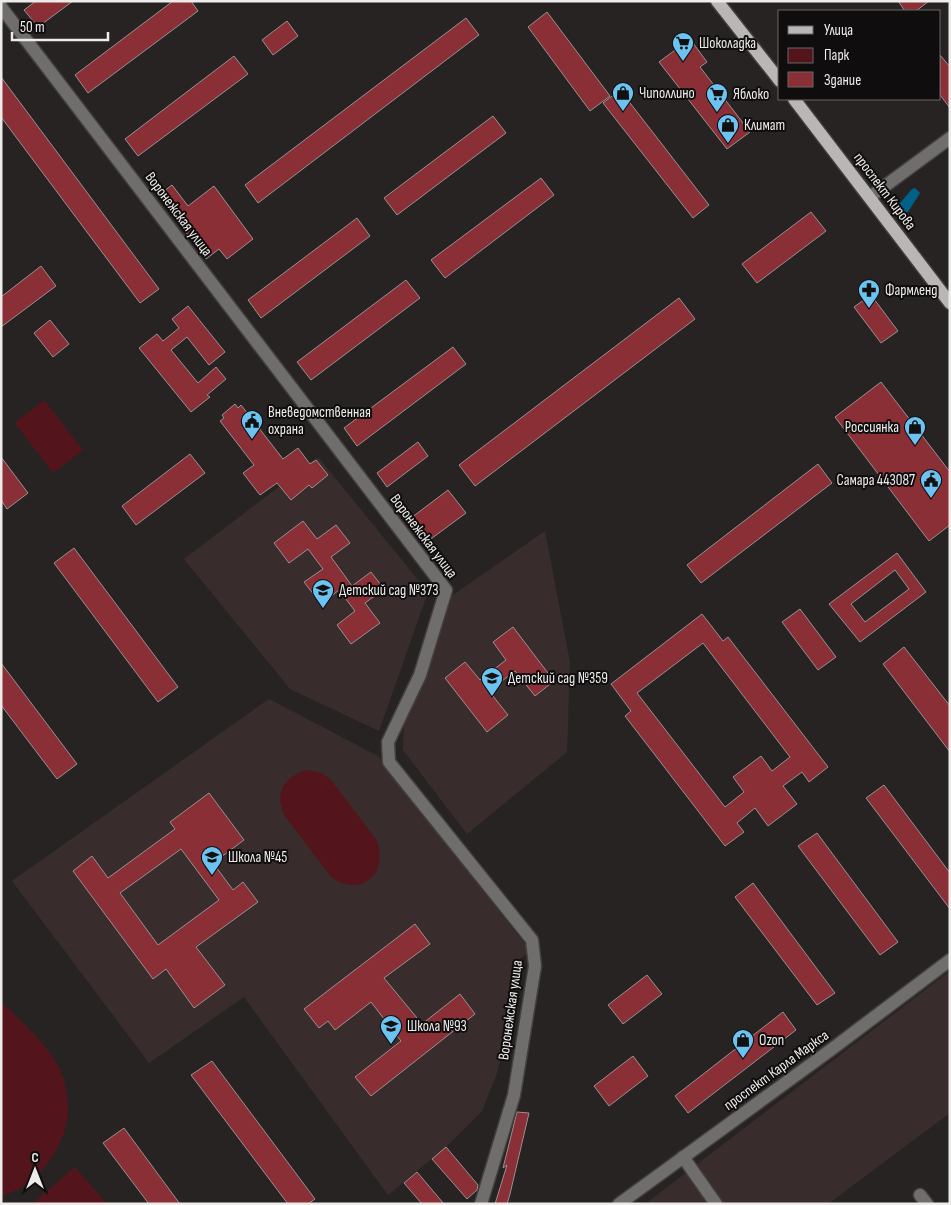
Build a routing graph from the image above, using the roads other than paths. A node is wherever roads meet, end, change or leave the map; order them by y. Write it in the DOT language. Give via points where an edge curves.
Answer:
graph roads {
  1 [pos="717,1"];
  2 [pos="1,7"];
  3 [pos="778,78"];
  4 [pos="795,100"];
  5 [pos="950,138"];
  6 [pos="870,197"];
  7 [pos="950,303"];
  8 [pos="950,960"];
  9 [pos="683,1157"];
  10 [pos="481,1204"];
  11 [pos="619,1204"];
  12 [pos="716,1204"];
  1 -- 3 [label="main road"];
  2 -- 10 [label="street, Воронежская улица" via="446,590 420,675 388,742 389,762 532,940 535,966 514,1095"];
  4 -- 6 [label="main road, проспект Кирова"];
  5 -- 6 [label="street"];
  6 -- 7 [label="main road, проспект Кирова"];
  8 -- 9 [label="street, проспект Карла Маркса"];
  9 -- 11 [label="street, проспект Карла Маркса"];
  9 -- 12 [label="street"];
}
